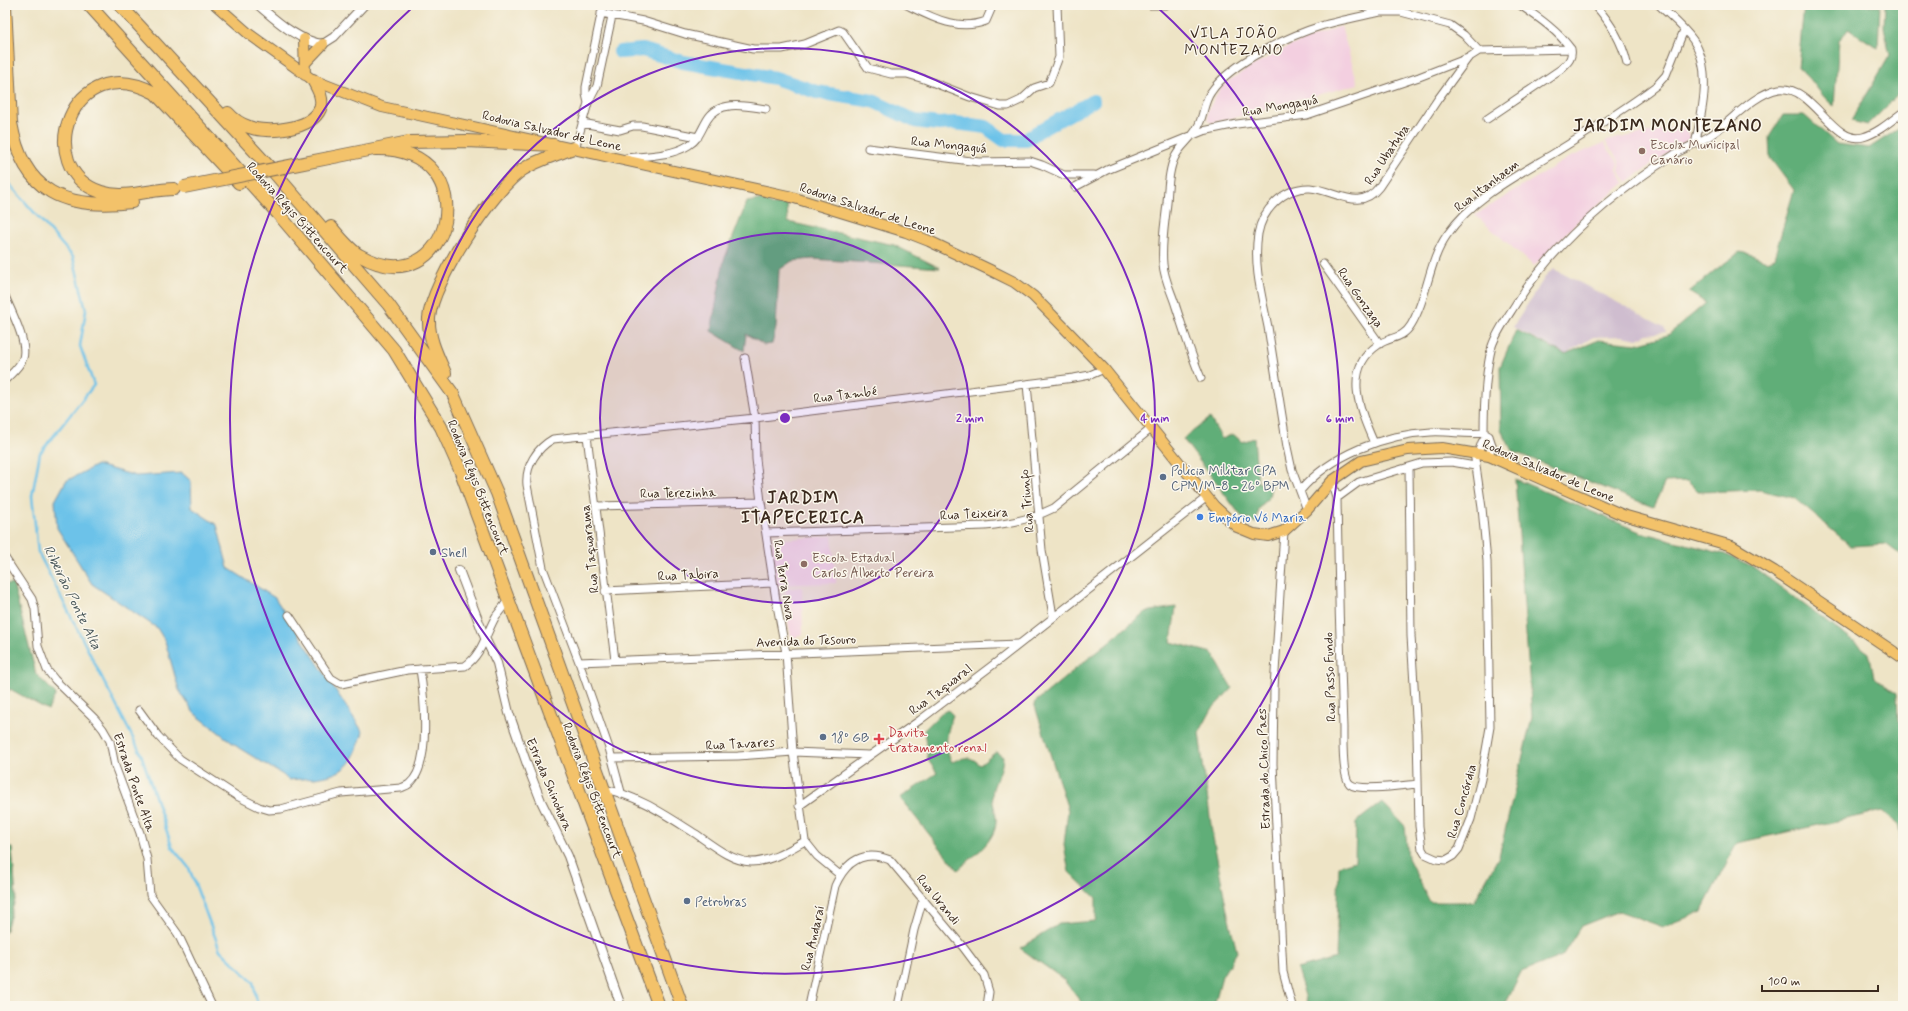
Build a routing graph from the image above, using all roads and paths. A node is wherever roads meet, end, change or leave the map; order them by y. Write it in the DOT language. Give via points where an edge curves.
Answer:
graph roads {
  1 [pos="5,5"];
  2 [pos="89,5"];
  3 [pos="216,5"];
  4 [pos="258,5"];
  5 [pos="364,5"];
  6 [pos="603,5"];
  7 [pos="906,5"];
  8 [pos="993,5"];
  9 [pos="1056,5"];
  10 [pos="1166,5"];
  11 [pos="1360,5"];
  12 [pos="1520,5"];
  13 [pos="1595,5"];
  14 [pos="1659,5"];
  15 [pos="1153,6"];
  16 [pos="124,9"];
  17 [pos="1380,12"];
  18 [pos="602,13"];
  19 [pos="612,16"];
  20 [pos="1684,30"];
  21 [pos="304,39"];
  22 [pos="323,44"];
  23 [pos="1571,49"];
  24 [pos="1479,51"];
  25 [pos="1468,58"];
  26 [pos="305,63"];
  27 [pos="1627,63"];
  28 [pos="309,77"];
  29 [pos="588,103"];
  30 [pos="766,109"];
  31 [pos="1903,112"];
  32 [pos="1487,119"];
  33 [pos="582,123"];
  34 [pos="1192,136"];
  35 [pos="698,137"];
  36 [pos="1695,144"];
  37 [pos="554,145"];
  38 [pos="574,148"];
  39 [pos="868,148"];
  40 [pos="376,149"];
  41 [pos="620,159"];
  42 [pos="272,170"];
  43 [pos="1096,175"];
  44 [pos="1075,187"];
  45 [pos="179,188"];
  46 [pos="264,199"];
  47 [pos="1323,264"];
  48 [pos="5,296"];
  49 [pos="1380,344"];
  50 [pos="744,358"];
  51 [pos="1104,369"];
  52 [pos="1201,378"];
  53 [pos="5,380"];
  54 [pos="1027,384"];
  55 [pos="454,394"];
  56 [pos="755,418"];
  57 [pos="1152,428"];
  58 [pos="1486,435"];
  59 [pos="587,436"];
  60 [pos="1374,443"];
  61 [pos="1476,453"];
  62 [pos="1489,456"];
  63 [pos="1475,466"];
  64 [pos="1409,467"];
  65 [pos="1332,481"];
  66 [pos="1300,492"];
  67 [pos="1207,496"];
  68 [pos="1337,498"];
  69 [pos="761,502"];
  70 [pos="597,506"];
  71 [pos="1307,510"];
  72 [pos="1039,515"];
  73 [pos="1284,531"];
  74 [pos="766,533"];
  75 [pos="5,558"];
  76 [pos="459,570"];
  77 [pos="773,583"];
  78 [pos="605,591"];
  79 [pos="508,600"];
  80 [pos="290,615"];
  81 [pos="1053,616"];
  82 [pos="485,638"];
  83 [pos="1018,644"];
  84 [pos="786,653"];
  85 [pos="1903,658"];
  86 [pos="615,660"];
  87 [pos="579,662"];
  88 [pos="420,669"];
  89 [pos="139,710"];
  90 [pos="793,752"];
  91 [pos="868,755"];
  92 [pos="612,758"];
  93 [pos="1418,784"];
  94 [pos="603,789"];
  95 [pos="621,792"];
  96 [pos="799,806"];
  97 [pos="805,841"];
  98 [pos="840,875"];
  99 [pos="923,899"];
  100 [pos="212,1006"];
  101 [pos="621,1006"];
  102 [pos="659,1006"];
  103 [pos="682,1006"];
  104 [pos="809,1006"];
  105 [pos="898,1006"];
  106 [pos="987,1006"];
  107 [pos="1292,1006"];
  1 -- 45 [label="highway" via="11,123 18,154 35,180 59,196 92,204 148,200"];
  2 -- 46 [label="highway, Rodovia Régis Bittencourt"];
  3 -- 28 [label="main road, Rodovia Salvador de Leone" via="249,34"];
  4 -- 21 [label="street"];
  5 -- 22 [label="street" via="334,37"];
  6 -- 18 [label="street"];
  7 -- 8 [label="street" via="942,22 970,25 986,21"];
  9 -- 19 [label="street" via="1059,56 1049,83 1034,88 1021,100 1008,106 970,97 907,74 891,74 868,68 839,30 788,48 753,49 685,34 643,21"];
  10 -- 15 [label="street"];
  11 -- 17 [label="street"];
  12 -- 23 [label="street" via="1552,28"];
  13 -- 27 [label="street" via="1608,21"];
  14 -- 20 [label="street"];
  16 -- 28 [label="highway" via="152,33 233,118 250,128 278,130 301,125 312,119 320,108 321,101 320,94"];
  16 -- 42 [label="highway, Rodovia Régis Bittencourt"];
  17 -- 24 [label="street" via="1400,12 1450,25"];
  17 -- 34 [label="street" via="1305,32 1239,66 1211,92"];
  18 -- 19 [label="street"];
  18 -- 29 [label="street" via="586,87"];
  19 -- 29 [label="street" via="597,86"];
  20 -- 36 [label="street" via="1697,47 1705,83"];
  20 -- 49 [label="street, Rua Itanhaem" via="1666,75 1657,85 1518,175 1460,218 1432,261 1419,308 1410,326 1400,336"];
  21 -- 22 [label="street"];
  21 -- 26 [label="main road"];
  22 -- 26 [label="main road"];
  23 -- 24 [label="street"];
  23 -- 32 [label="street" via="1571,58 1561,69"];
  24 -- 25 [label="street, Rua Ubatuba"];
  25 -- 34 [label="street, Rua Mongaguá" via="1307,115 1229,126"];
  25 -- 66 [label="street, Rua Ubatuba" via="1374,194 1357,200 1320,189 1299,189 1290,192 1271,206 1262,222 1258,233 1258,273 1287,447"];
  26 -- 28 [label="main road"];
  28 -- 37 [label="main road, Rodovia Salvador de Leone" via="382,107"];
  29 -- 33 [label="street"];
  30 -- 35 [label="street" via="734,105 724,107 708,118"];
  31 -- 36 [label="street" via="1862,138 1852,137 1836,128 1800,95 1781,89 1769,91"];
  33 -- 35 [label="street" via="620,130 642,126"];
  33 -- 38 [label="street"];
  34 -- 43 [label="street, Rua Mongaguá"];
  34 -- 52 [label="street" via="1180,146 1173,161 1167,198 1163,264 1189,349"];
  35 -- 41 [label="street" via="690,145 678,150"];
  36 -- 58 [label="street" via="1618,194 1568,238 1537,274 1492,345 1484,394"];
  37 -- 38 [label="main road, Rodovia Salvador de Leone"];
  37 -- 40 [label="highway" via="467,140 409,142"];
  38 -- 41 [label="main road, Rodovia Salvador de Leone"];
  38 -- 55 [label="highway" via="529,166 504,186 479,219 441,279 432,305 430,331"];
  39 -- 43 [label="street, Rua Mongaguá" via="979,162 1030,161 1064,175"];
  40 -- 42 [label="highway" via="388,148 418,157 434,173 444,189 447,216 441,235 428,253 412,264 382,266 358,254"];
  40 -- 45 [label="highway, bridge"];
  41 -- 51 [label="main road, Rodovia Salvador de Leone" via="788,196 929,240 1014,282 1033,296"];
  42 -- 55 [label="highway, Rodovia Régis Bittencourt" via="388,304"];
  43 -- 44 [label="street, Rua Mongaguá"];
  45 -- 46 [label="highway" via="116,195 94,189 80,178 64,146 70,117 79,101 96,88 116,83 147,89 160,99 240,184"];
  46 -- 79 [label="highway, Rodovia Régis Bittencourt" via="371,322 413,379 441,427 461,472"];
  47 -- 49 [label="street, Rua Gonzaga"];
  48 -- 53 [label="street" via="23,342 24,352 22,359"];
  49 -- 60 [label="street, Rua Itanhaem" via="1370,352 1362,364 1356,384 1359,403"];
  50 -- 56 [label="street, Rua Terra Nova"];
  51 -- 54 [label="street, Rua També" via="1090,375"];
  51 -- 57 [label="main road, Rodovia Salvador de Leone"];
  54 -- 56 [label="street, Rua També"];
  54 -- 72 [label="street, Rua Triunfo"];
  55 -- 94 [label="highway, Rodovia Régis Bittencourt" via="496,493"];
  56 -- 59 [label="street, Rua També"];
  56 -- 69 [label="street, Rua Terra Nova"];
  57 -- 67 [label="main road, Rodovia Salvador de Leone"];
  57 -- 72 [label="street, Rua Teixeira" via="1067,499"];
  58 -- 60 [label="street" via="1438,431 1416,433"];
  58 -- 61 [label="street"];
  58 -- 62 [label="street" via="1492,445"];
  59 -- 70 [label="street, Rua Taquarama"];
  59 -- 87 [label="street, Rua També" via="553,439 537,452 526,479 543,568"];
  60 -- 66 [label="street" via="1327,468 1309,480"];
  61 -- 62 [label="main road, Rodovia Salvador de Leone"];
  61 -- 63 [label="street, Rua Concórdia"];
  61 -- 65 [label="main road, Rodovia Salvador de Leone" via="1442,448 1408,450 1361,461"];
  62 -- 85 [label="main road, Rodovia Salvador de Leone" via="1623,515 1732,546 1774,571"];
  63 -- 64 [label="street" via="1436,462"];
  63 -- 93 [label="street, Rua Concórdia" via="1487,561 1490,727 1471,819 1459,848 1446,860 1430,857 1422,849"];
  64 -- 68 [label="street" via="1359,482"];
  64 -- 93 [label="street, Rua Concórdia" via="1411,636"];
  65 -- 68 [label="street, Rua Passo Fundo"];
  65 -- 71 [label="main road, Rodovia Salvador de Leone"];
  66 -- 71 [label="street, Rua Ubatuba"];
  67 -- 73 [label="main road, Rodovia Salvador de Leone" via="1237,527 1268,536"];
  67 -- 81 [label="street, Rua Taquaral"];
  68 -- 93 [label="street, Rua Passo Fundo" via="1342,704 1347,782 1351,786 1364,788"];
  69 -- 70 [label="street, Rua Terezinha"];
  69 -- 74 [label="street, Rua Terra Nova"];
  70 -- 78 [label="street, Rua Taquarama"];
  71 -- 73 [label="main road, Rodovia Salvador de Leone"];
  72 -- 74 [label="street, Rua Teixeira" via="1011,523 985,526"];
  72 -- 81 [label="street, Rua Triunfo"];
  73 -- 107 [label="street, Estrada do Chico Paes" via="1273,764 1283,972"];
  74 -- 77 [label="street, Rua Terra Nova"];
  75 -- 100 [label="street, Estrada Ponte Alta" via="32,599 38,646 47,670 95,719 110,741 114,766 147,859 150,895 181,941"];
  76 -- 82 [label="street, Estrada Shinohara"];
  77 -- 78 [label="street, Rua Tabira"];
  77 -- 84 [label="street, Rua Terra Nova"];
  78 -- 86 [label="street, Rua Taquarama"];
  79 -- 82 [label="street"];
  79 -- 102 [label="highway, Rodovia Régis Bittencourt"];
  80 -- 88 [label="street" via="336,682 347,683"];
  81 -- 83 [label="street, Rua Taquaral"];
  82 -- 88 [label="street" via="473,661 465,666"];
  82 -- 101 [label="street, Estrada Shinohara" via="497,663 509,713 529,770 568,856"];
  83 -- 84 [label="street, Avenida do Tesouro"];
  83 -- 91 [label="street, Rua Taquaral" via="920,720"];
  84 -- 86 [label="street, Avenida do Tesouro"];
  84 -- 90 [label="street, Rua Terra Nova"];
  86 -- 87 [label="street, Avenida do Tesouro"];
  87 -- 92 [label="street, Rua També"];
  88 -- 89 [label="street" via="423,692 423,752 418,771 409,784 401,788 341,793 281,809 269,810 250,804 196,770 170,749"];
  90 -- 91 [label="street, Rua Tavares"];
  90 -- 92 [label="street, Rua Tavares" via="738,756"];
  90 -- 96 [label="street, Rua Terra Nova"];
  91 -- 96 [label="street, Rua Taquaral"];
  92 -- 95 [label="street, Rua També"];
  94 -- 95 [label="street"];
  94 -- 103 [label="highway, Rodovia Régis Bittencourt"];
  95 -- 97 [label="street" via="667,816 737,859 751,862 763,860 779,855"];
  96 -- 97 [label="street"];
  97 -- 98 [label="street" via="817,856"];
  98 -- 99 [label="street, Rua Urandi" via="849,863 869,856 880,856 890,860"];
  98 -- 104 [label="street, Rua Andaraí" via="835,886"];
  99 -- 105 [label="street"];
  99 -- 106 [label="street, Rua Urandi" via="984,975 989,992"];
}
